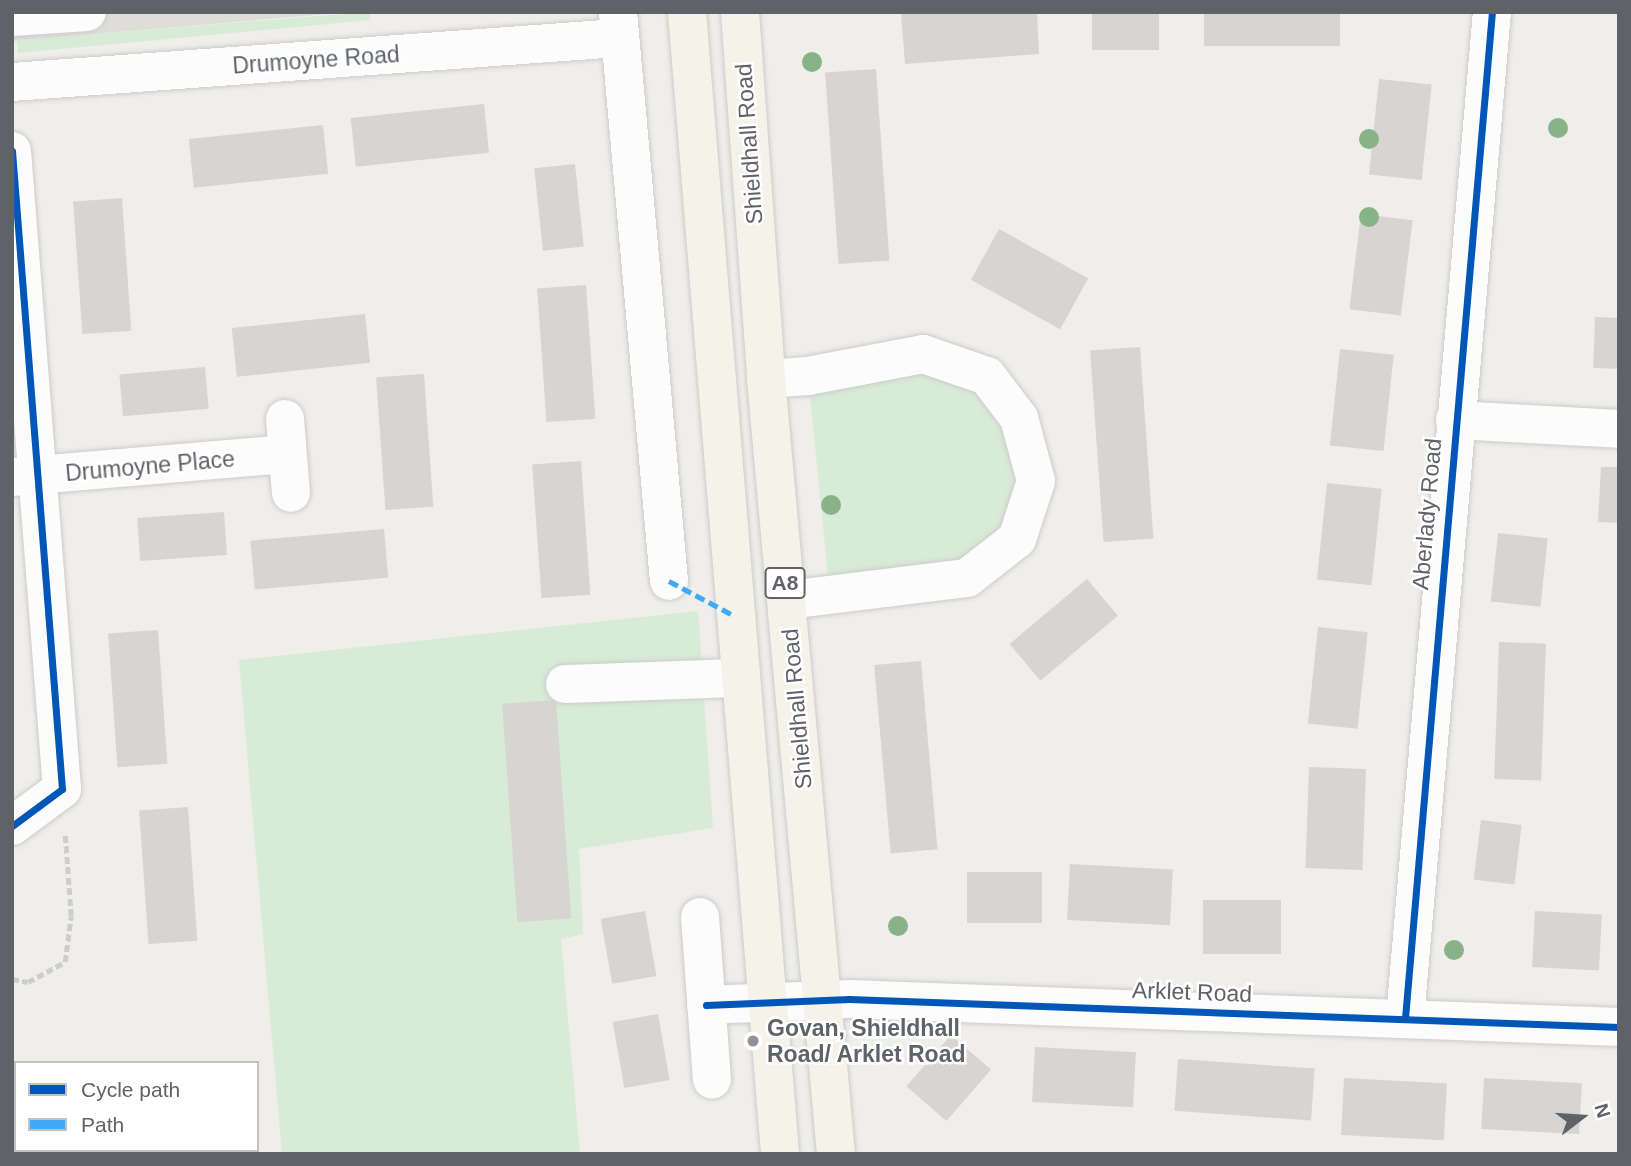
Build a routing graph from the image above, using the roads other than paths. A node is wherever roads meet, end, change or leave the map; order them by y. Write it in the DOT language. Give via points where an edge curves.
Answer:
graph roads {
  1 [pos="87,12"];
  2 [pos="687,12"];
  3 [pos="740,12"];
  4 [pos="1492,12"];
  5 [pos="12,17"];
  6 [pos="618,25"];
  7 [pos="12,82"];
  8 [pos="12,151"];
  9 [pos="766,379"];
  10 [pos="1455,420"];
  11 [pos="1619,429"];
  12 [pos="26,476"];
  13 [pos="291,493"];
  14 [pos="669,581"];
  15 [pos="787,600"];
  16 [pos="738,678"];
  17 [pos="565,684"];
  18 [pos="12,826"];
  19 [pos="700,917"];
  20 [pos="824,999"];
  21 [pos="765,1000"];
  22 [pos="706,1005"];
  23 [pos="1405,1018"];
  24 [pos="1619,1027"];
  25 [pos="712,1080"];
  26 [pos="780,1154"];
  27 [pos="836,1154"];
  1 -- 5 [label="street"];
  2 -- 16 [label="main road, A8"];
  3 -- 9 [label="main road, Shieldhall Road / A8"];
  4 -- 10 [label="street, Aberlady Road"];
  6 -- 7 [label="street, Drumoyne Road"];
  6 -- 14 [label="street"];
  8 -- 12 [label="street"];
  9 -- 15 [label="main road, Shieldhall Road / A8"];
  9 -- 15 [label="street" via="923,354 987,376 1019,418 1036,481 1017,539 967,578"];
  10 -- 11 [label="street"];
  10 -- 23 [label="street, Aberlady Road"];
  12 -- 13 [label="street, Drumoyne Place" via="286,436"];
  12 -- 18 [label="street" via="62,789"];
  15 -- 20 [label="main road, Shieldhall Road / A8"];
  16 -- 17 [label="street"];
  16 -- 21 [label="main road, A8"];
  19 -- 22 [label="street"];
  20 -- 21 [label="street, Arklet Road"];
  20 -- 23 [label="street, Arklet Road"];
  20 -- 27 [label="main road, Shieldhall Road / A8"];
  21 -- 22 [label="street, Arklet Road"];
  21 -- 26 [label="main road, A8"];
  22 -- 25 [label="street"];
  23 -- 24 [label="street, Arklet Road"];
}
